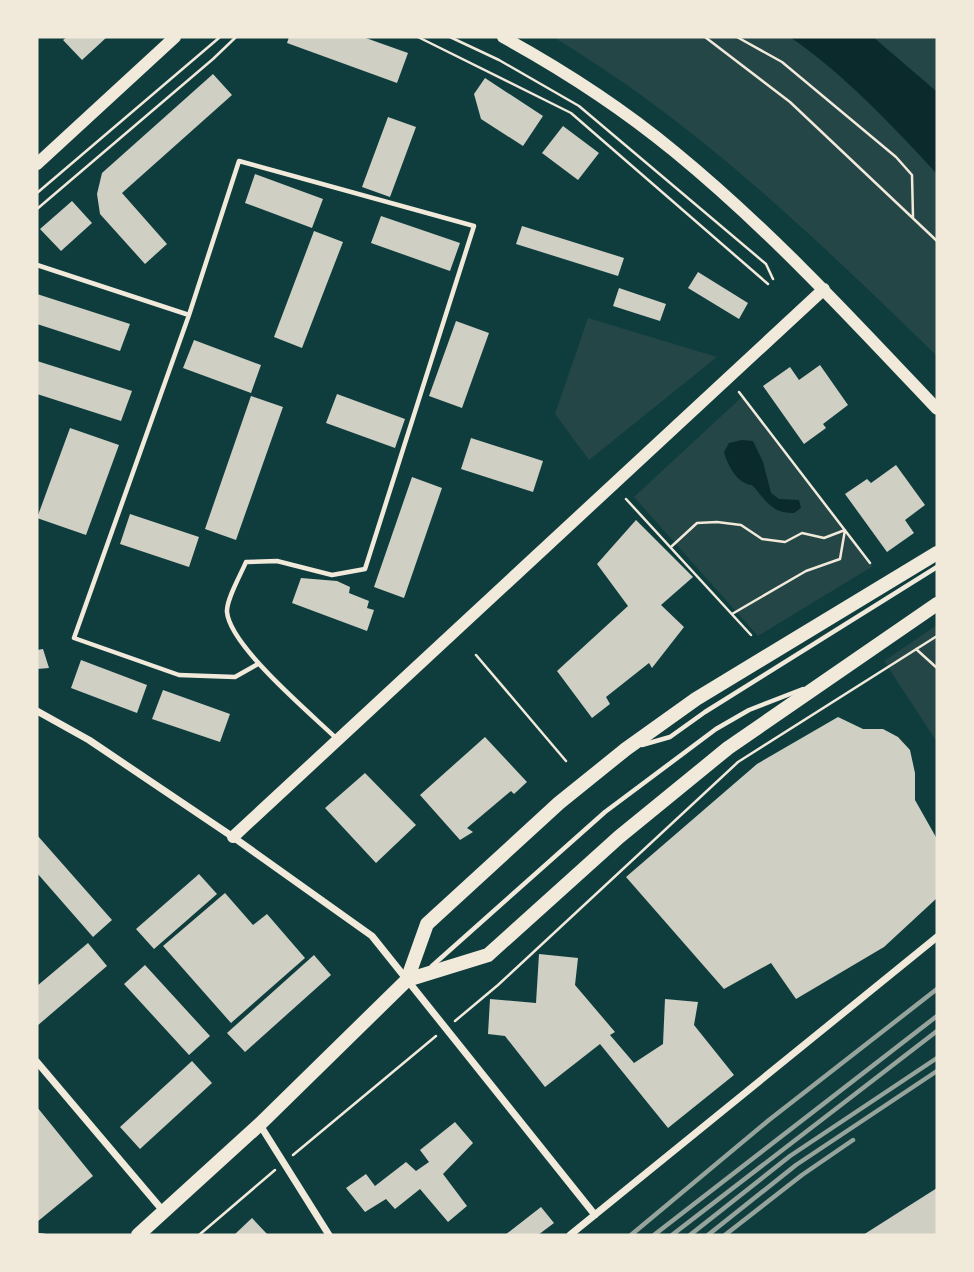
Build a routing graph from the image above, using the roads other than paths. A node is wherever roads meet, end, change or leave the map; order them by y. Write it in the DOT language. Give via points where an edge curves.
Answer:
graph roads {
  1 [pos="175,37"];
  2 [pos="503,37"];
  3 [pos="37,164"];
  4 [pos="37,265"];
  5 [pos="824,289"];
  6 [pos="189,315"];
  7 [pos="937,409"];
  8 [pos="937,553"];
  9 [pos="937,568"];
  10 [pos="937,604"];
  11 [pos="258,664"];
  12 [pos="825,680"];
  13 [pos="37,711"];
  14 [pos="337,740"];
  15 [pos="626,749"];
  16 [pos="233,837"];
  17 [pos="937,937"];
  18 [pos="414,978"];
  19 [pos="37,1062"];
  20 [pos="260,1124"];
  21 [pos="164,1212"];
  22 [pos="595,1215"];
  23 [pos="138,1235"];
  24 [pos="329,1235"];
  25 [pos="570,1235"];
  1 -- 3 [label="street"];
  2 -- 5 [label="street" via="554,65 673,150"];
  4 -- 6 [label="lane"];
  5 -- 7 [label="street"];
  5 -- 14 [label="street"];
  6 -- 11 [label="lane" via="74,638 180,675 235,677"];
  6 -- 11 [label="lane" via="239,161 474,226 365,569 332,575 277,561 246,562 226,608 229,623"];
  8 -- 15 [label="main road" via="696,699"];
  9 -- 15 [label="lane" via="670,737"];
  10 -- 12 [label="main road"];
  11 -- 14 [label="lane"];
  12 -- 18 [label="lane" via="716,729 605,812"];
  12 -- 18 [label="main road" via="718,756 619,837 488,955"];
  13 -- 16 [label="street" via="89,740"];
  14 -- 16 [label="street"];
  15 -- 18 [label="main road" via="559,803 427,924"];
  16 -- 18 [label="street" via="372,936"];
  17 -- 22 [label="street"];
  18 -- 20 [label="main road"];
  18 -- 22 [label="street" via="446,1027"];
  19 -- 21 [label="street"];
  20 -- 21 [label="main road"];
  20 -- 24 [label="street"];
  21 -- 23 [label="main road"];
  22 -- 25 [label="street"];
}
